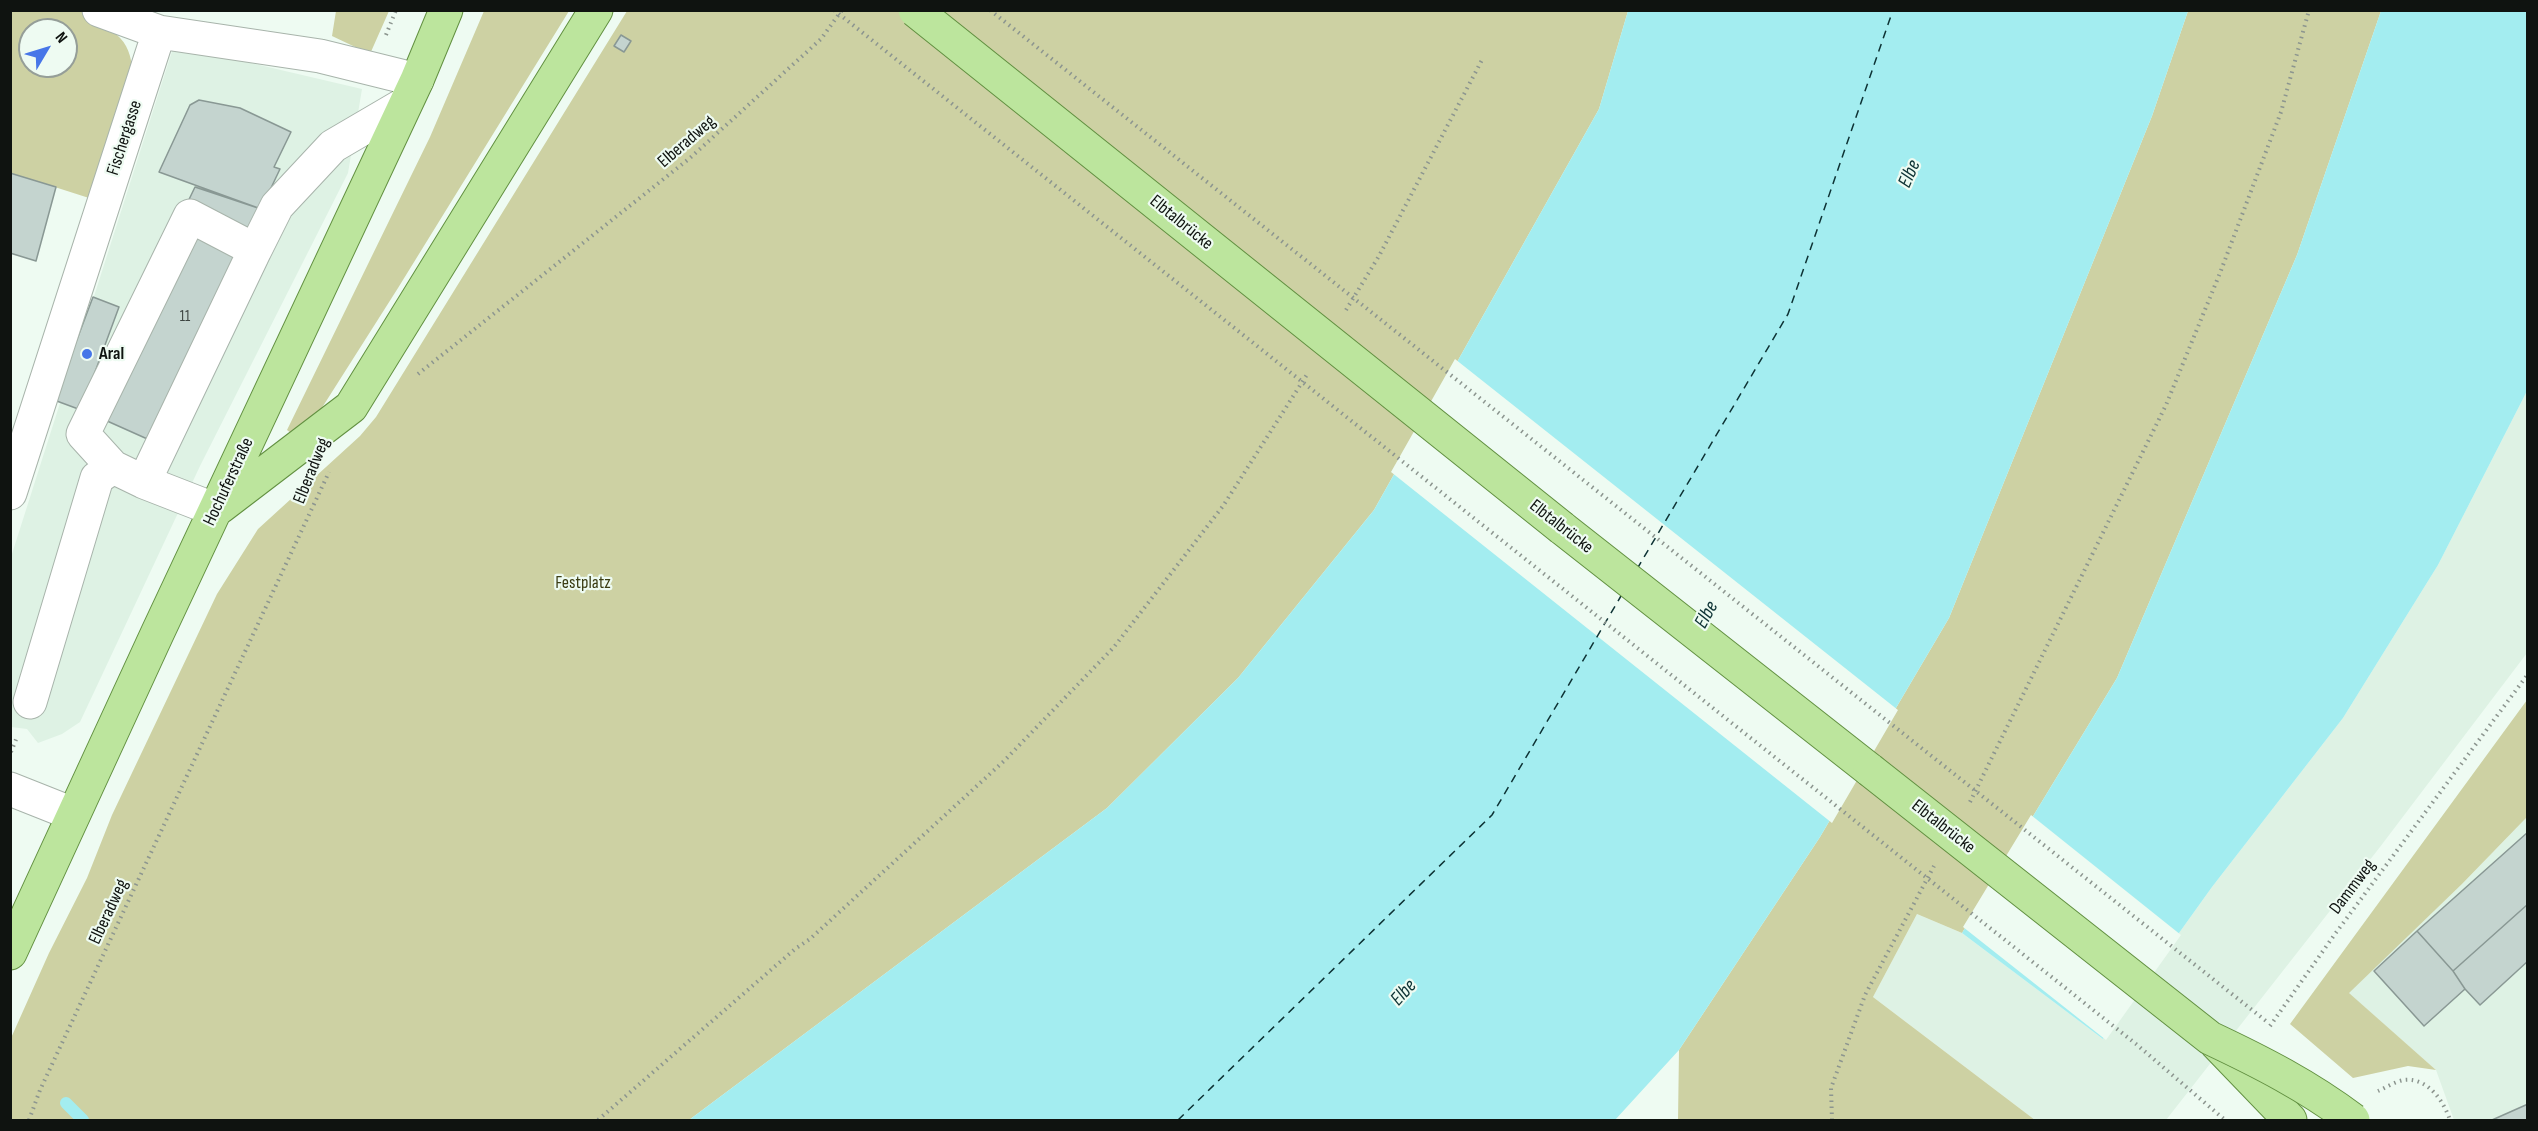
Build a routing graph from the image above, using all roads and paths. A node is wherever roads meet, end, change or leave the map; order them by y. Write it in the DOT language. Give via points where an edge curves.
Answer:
graph roads {
  1 [pos="99,10"];
  2 [pos="446,10"];
  3 [pos="596,10"];
  4 [pos="834,10"];
  5 [pos="842,10"];
  6 [pos="915,10"];
  7 [pos="990,10"];
  8 [pos="2309,10"];
  9 [pos="159,32"];
  10 [pos="1483,58"];
  11 [pos="410,93"];
  12 [pos="255,250"];
  13 [pos="1342,317"];
  14 [pos="1311,368"];
  15 [pos="412,376"];
  16 [pos="332,463"];
  17 [pos="112,467"];
  18 [pos="144,482"];
  19 [pos="10,493"];
  20 [pos="216,510"];
  21 [pos="2528,674"];
  22 [pos="30,702"];
  23 [pos="1983,778"];
  24 [pos="10,789"];
  25 [pos="73,814"];
  26 [pos="1910,909"];
  27 [pos="10,953"];
  28 [pos="2271,1025"];
  29 [pos="2266,1032"];
  30 [pos="2210,1038"];
  31 [pos="2373,1094"];
  32 [pos="29,1120"];
  33 [pos="598,1120"];
  34 [pos="1832,1120"];
  35 [pos="2225,1120"];
  36 [pos="2290,1120"];
  37 [pos="2353,1120"];
  38 [pos="2450,1120"];
  1 -- 9 [label="street"];
  2 -- 11 [label="main road, Hochuferstraße"];
  3 -- 20 [label="main road" via="351,407"];
  4 -- 35 [label="path, bridge" via="2118,1029"];
  5 -- 15 [label="path, Elberadweg" via="821,39 690,158"];
  6 -- 30 [label="main road, Elbtalbrücke, bridge" via="1552,521"];
  7 -- 28 [label="path, bridge"];
  8 -- 23 [label="path" via="2281,112 2166,405"];
  9 -- 11 [label="street" via="320,56"];
  9 -- 19 [label="street, Fischergasse"];
  10 -- 13 [label="path" via="1379,256"];
  11 -- 12 [label="street" via="333,146 277,206"];
  11 -- 20 [label="main road, Hochuferstraße"];
  12 -- 17 [label="street" via="189,216 83,434"];
  12 -- 18 [label="street"];
  14 -- 33 [label="path" via="1223,507 1114,647 1004,761 892,866"];
  16 -- 32 [label="path, Elberadweg"];
  17 -- 18 [label="street"];
  17 -- 22 [label="street" via="97,478"];
  18 -- 20 [label="street"];
  20 -- 25 [label="main road, Hochuferstraße"];
  21 -- 29 [label="path, Dammweg"];
  24 -- 25 [label="street"];
  25 -- 27 [label="main road, Hochuferstraße"];
  26 -- 34 [label="path" via="1862,1005 1831,1088"];
  30 -- 36 [label="main road, Elbtalbrücke"];
  30 -- 37 [label="main road, Elbtalbrücke, bridge" via="2275,1068"];
  31 -- 38 [label="path" via="2404,1079 2422,1083 2436,1094"];
}
